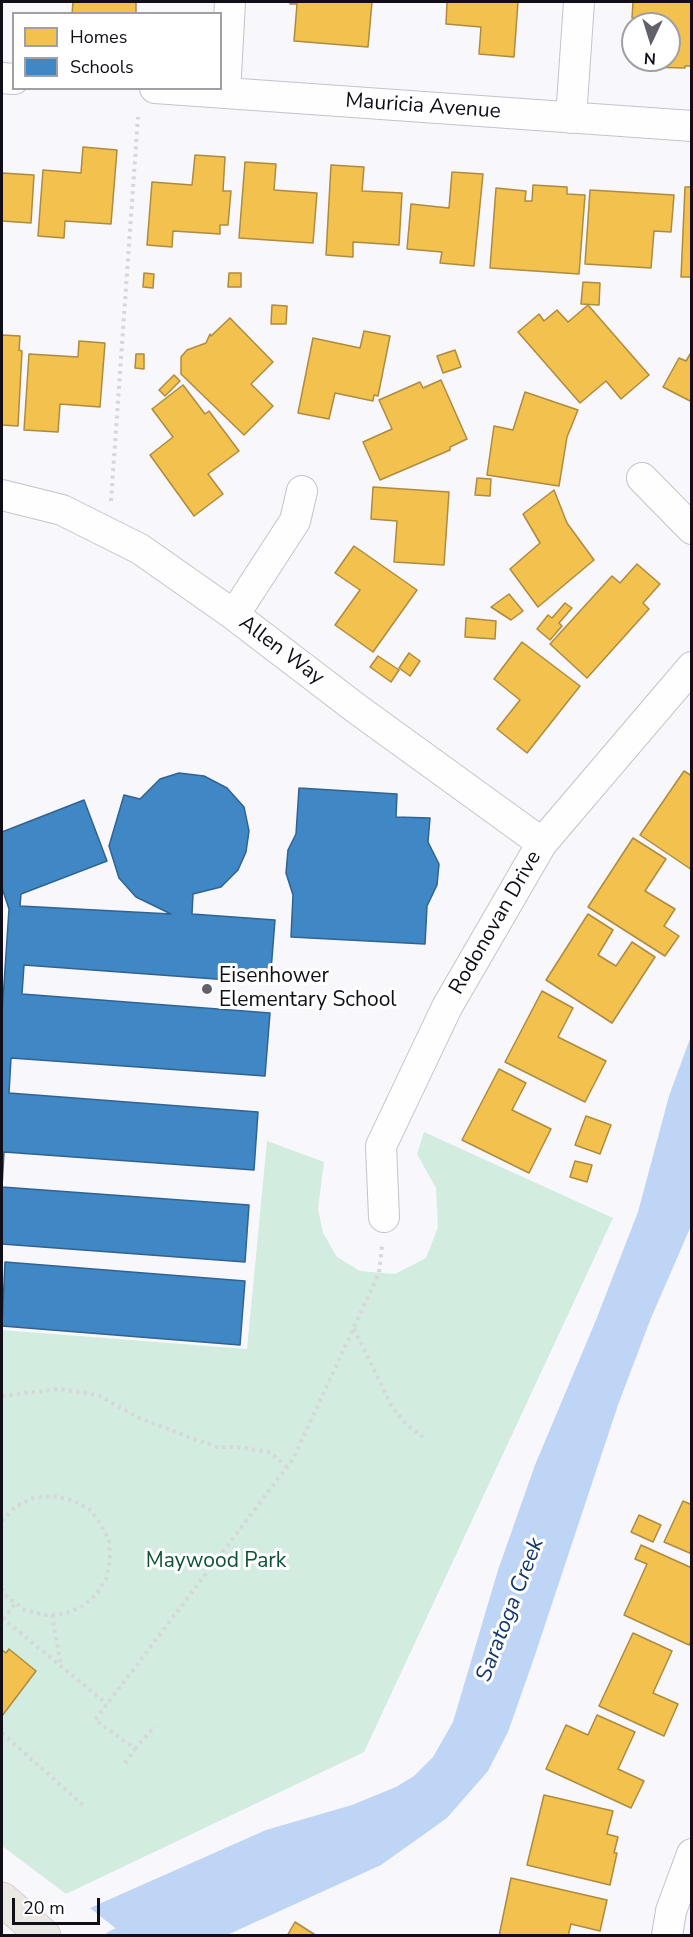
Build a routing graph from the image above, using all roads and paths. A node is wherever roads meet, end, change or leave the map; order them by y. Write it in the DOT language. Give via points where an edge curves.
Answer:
graph roads {
  1 [pos="230,2"];
  2 [pos="579,2"];
  3 [pos="183,90"];
  4 [pos="225,93"];
  5 [pos="138,117"];
  6 [pos="571,118"];
  7 [pos="692,126"];
  8 [pos="642,478"];
  9 [pos="302,491"];
  10 [pos="2,495"];
  11 [pos="111,501"];
  12 [pos="692,529"];
  13 [pos="234,615"];
  14 [pos="692,668"];
  15 [pos="542,843"];
  16 [pos="384,1217"];
  17 [pos="354,1329"];
  18 [pos="2,1396"];
  19 [pos="423,1437"];
  20 [pos="287,1467"];
  21 [pos="2,1521"];
  22 [pos="2,1589"];
  23 [pos="16,1603"];
  24 [pos="52,1615"];
  25 [pos="2,1619"];
  26 [pos="61,1667"];
  27 [pos="107,1704"];
  28 [pos="155,1726"];
  29 [pos="2,1733"];
  30 [pos="135,1749"];
  31 [pos="125,1763"];
  32 [pos="82,1804"];
  33 [pos="692,1854"];
  34 [pos="2,1899"];
  35 [pos="38,1930"];
  36 [pos="667,1935"];
  1 -- 4 [label="street"];
  2 -- 6 [label="street"];
  3 -- 4 [label="street, Mauricia Avenue"];
  4 -- 6 [label="street, Mauricia Avenue"];
  5 -- 11 [label="path"];
  6 -- 7 [label="street, Mauricia Avenue"];
  8 -- 12 [label="street"];
  9 -- 13 [label="street" via="295,521"];
  10 -- 13 [label="street, Allen Way" via="62,510 140,549"];
  13 -- 15 [label="street, Allen Way"];
  14 -- 15 [label="street, Rodonovan Drive"];
  15 -- 16 [label="street, Rodonovan Drive" via="447,1007 381,1146"];
  16 -- 17 [label="path" via="379,1274"];
  17 -- 19 [label="path" via="392,1407"];
  17 -- 20 [label="path"];
  18 -- 20 [label="path" via="58,1389 98,1395 137,1417 217,1447 268,1452"];
  20 -- 27 [label="path"];
  21 -- 24 [label="path" via="33,1498 53,1496 80,1504 101,1524 109,1541 106,1579 96,1595 81,1607"];
  22 -- 23 [label="path"];
  23 -- 24 [label="path" via="25,1610"];
  23 -- 25 [label="path"];
  24 -- 26 [label="path"];
  25 -- 26 [label="path"];
  26 -- 27 [label="path"];
  27 -- 30 [label="path" via="95,1720"];
  28 -- 30 [label="path"];
  29 -- 32 [label="path"];
  30 -- 31 [label="path"];
  33 -- 36 [label="street" via="671,1911"];
  34 -- 35 [label="main road"];
}
